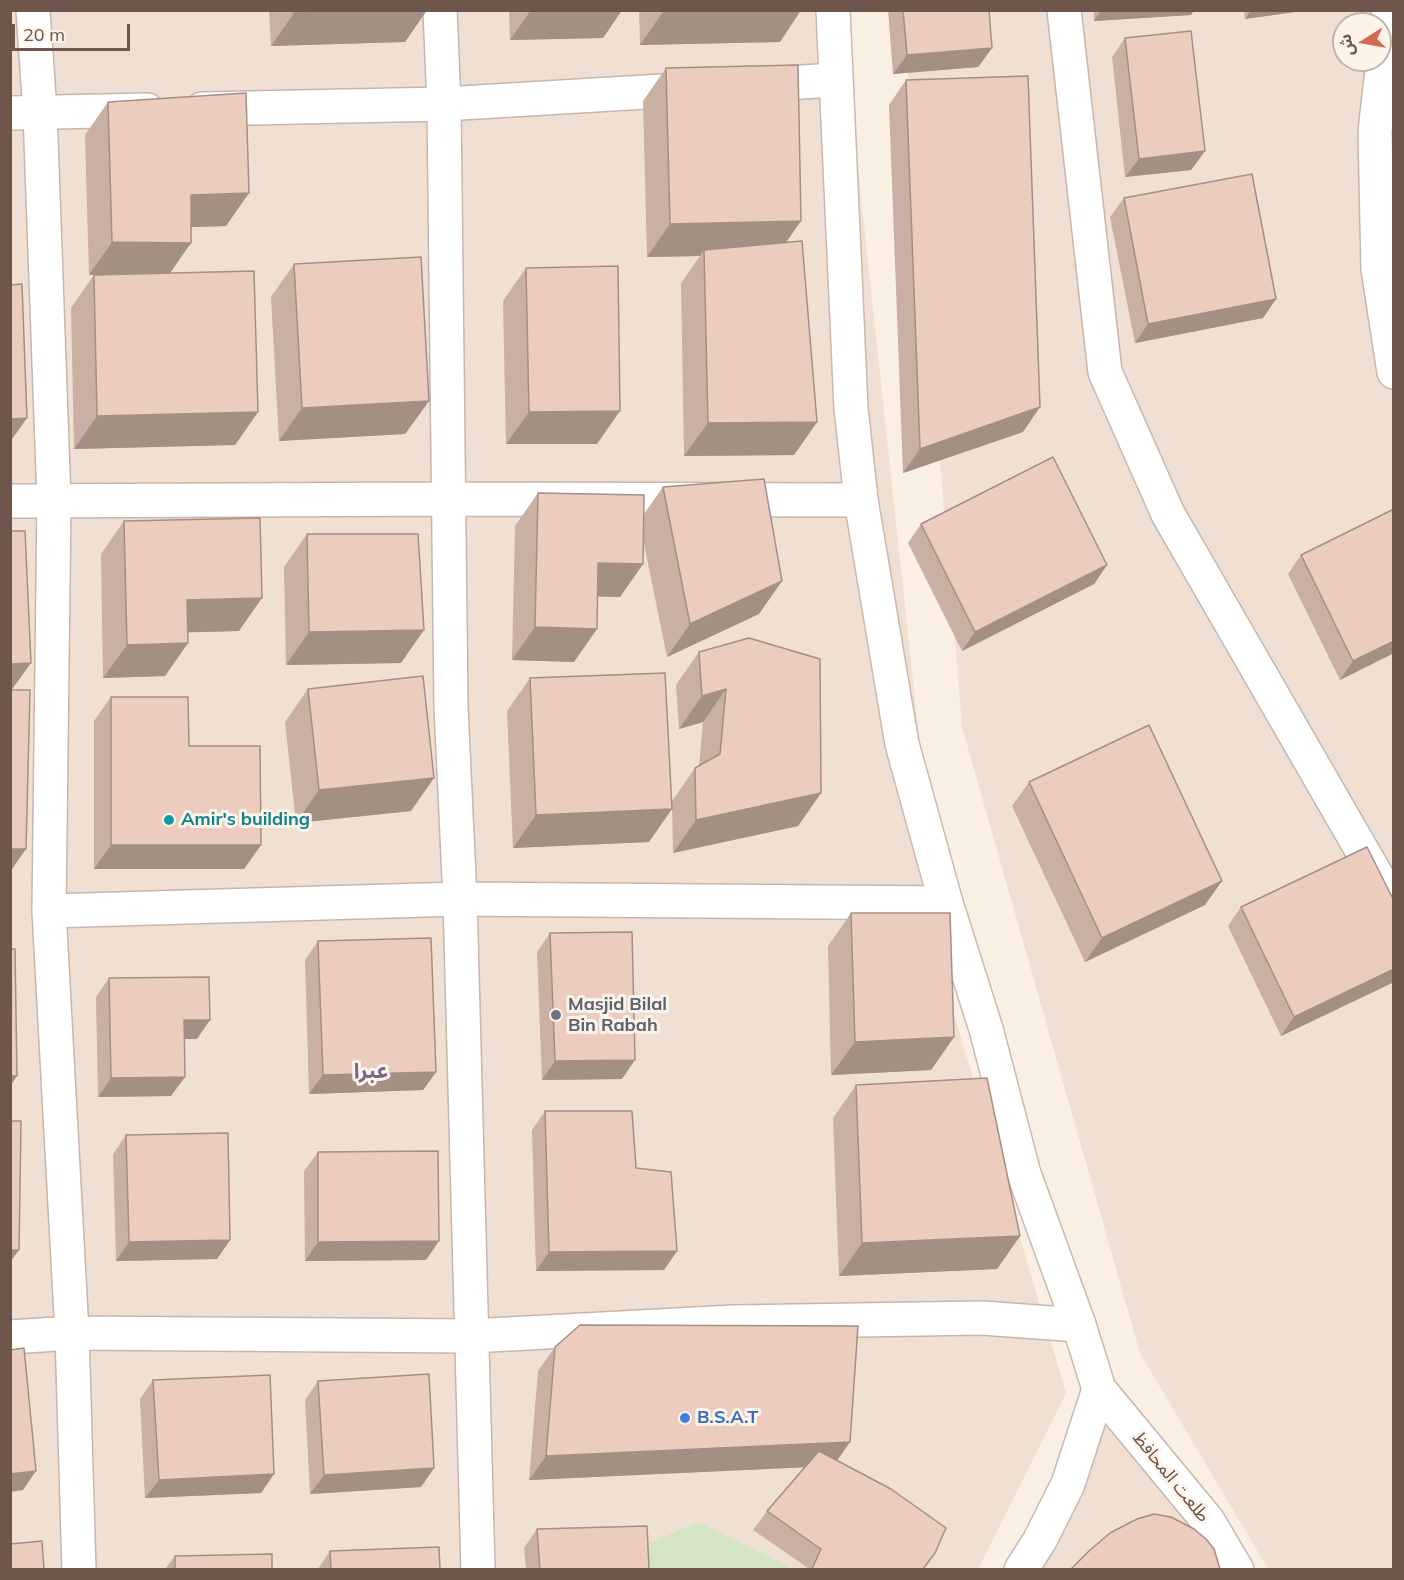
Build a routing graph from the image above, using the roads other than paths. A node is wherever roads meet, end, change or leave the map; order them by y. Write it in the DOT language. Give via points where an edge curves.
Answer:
graph roads {
  1 [pos="33,10"];
  2 [pos="440,10"];
  3 [pos="833,10"];
  4 [pos="1064,10"];
  5 [pos="1389,10"];
  6 [pos="835,80"];
  7 [pos="444,104"];
  8 [pos="25,113"];
  9 [pos="1394,372"];
  10 [pos="450,498"];
  11 [pos="54,500"];
  12 [pos="861,500"];
  13 [pos="10,501"];
  14 [pos="460,898"];
  15 [pos="946,903"];
  16 [pos="1394,906"];
  17 [pos="49,911"];
  18 [pos="1079,1325"];
  19 [pos="72,1333"];
  20 [pos="471,1336"];
  21 [pos="10,1337"];
  22 [pos="1099,1389"];
  23 [pos="79,1569"];
  24 [pos="478,1569"];
  25 [pos="1021,1569"];
  26 [pos="1237,1569"];
  1 -- 8 [label="street"];
  2 -- 7 [label="street"];
  3 -- 6 [label="street"];
  4 -- 16 [label="street" via="1105,372 1168,514"];
  5 -- 9 [label="street" via="1375,131 1378,269"];
  6 -- 7 [label="street"];
  6 -- 12 [label="street" via="851,408"];
  7 -- 8 [label="street"];
  7 -- 10 [label="street"];
  8 -- 11 [label="street"];
  10 -- 11 [label="street"];
  10 -- 12 [label="street"];
  10 -- 14 [label="street" via="451,707"];
  11 -- 13 [label="street"];
  11 -- 17 [label="street"];
  12 -- 15 [label="street" via="902,744"];
  14 -- 15 [label="street"];
  14 -- 17 [label="street"];
  14 -- 20 [label="street"];
  15 -- 18 [label="street" via="986,1029 1024,1174"];
  17 -- 19 [label="street"];
  18 -- 20 [label="street" via="982,1318 757,1322"];
  18 -- 22 [label="street"];
  19 -- 20 [label="street"];
  19 -- 21 [label="street"];
  19 -- 23 [label="street"];
  20 -- 24 [label="street"];
  22 -- 25 [label="street" via="1068,1484"];
  22 -- 26 [label="street, طلعت المحافظ" via="1208,1521"];
}
